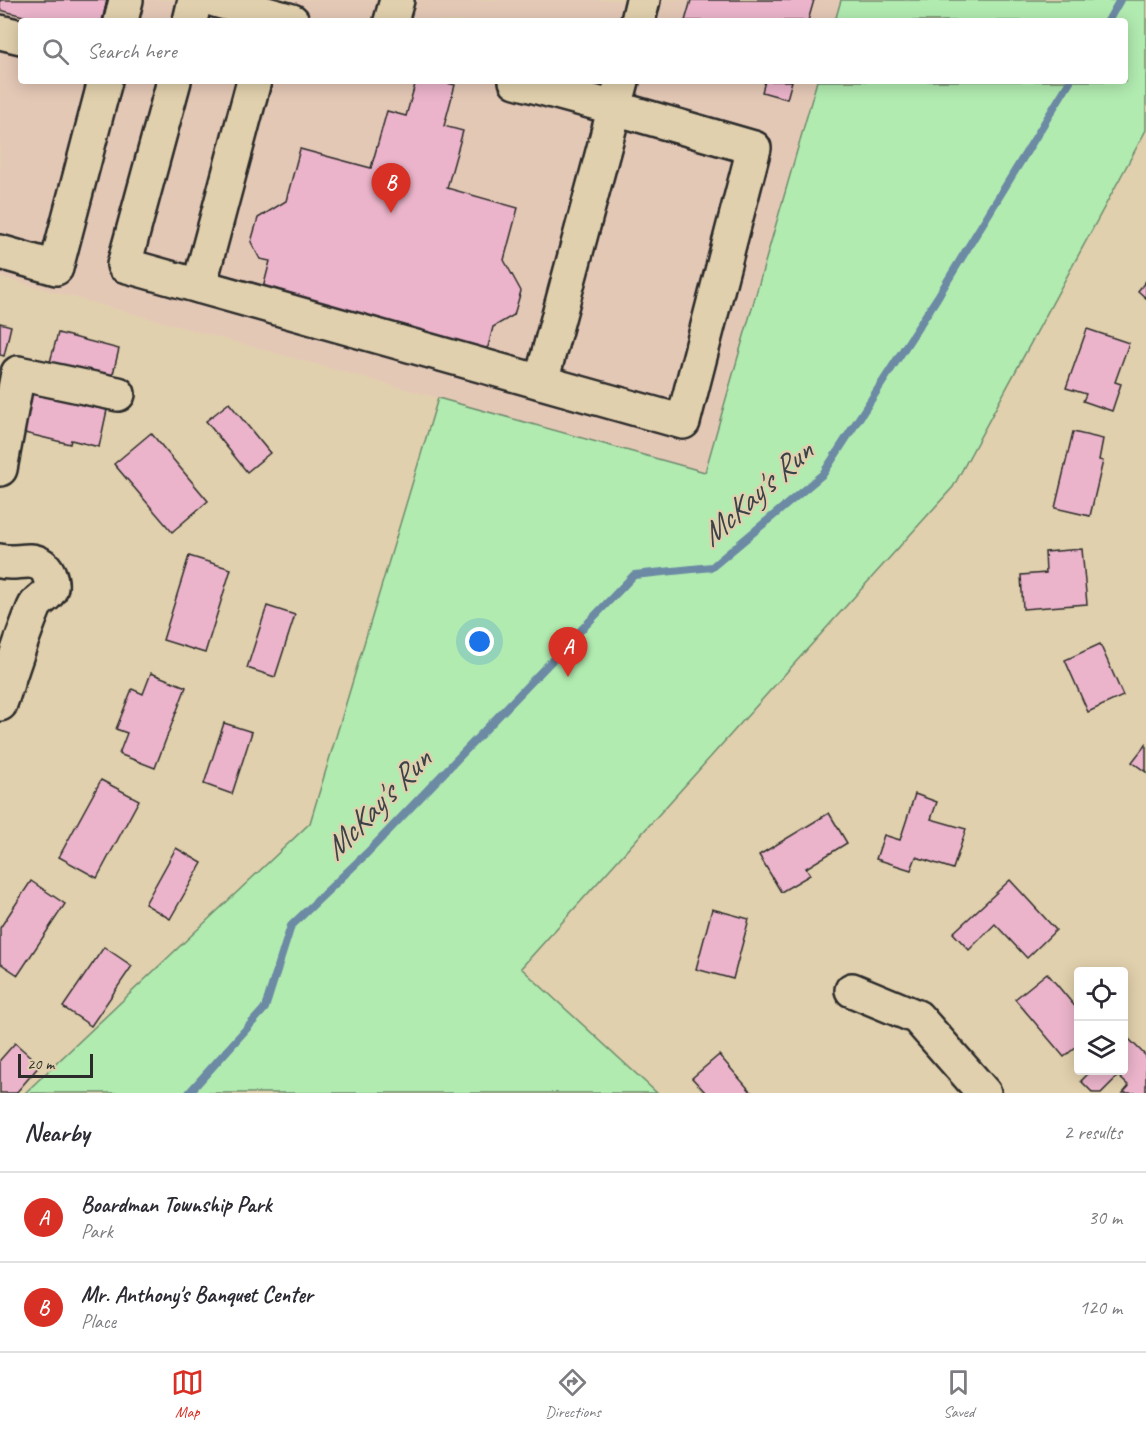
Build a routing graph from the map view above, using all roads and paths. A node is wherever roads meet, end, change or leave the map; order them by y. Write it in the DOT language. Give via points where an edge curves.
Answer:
graph roads {
  1 [pos="126,0"];
  2 [pos="195,0"];
  3 [pos="215,0"];
  4 [pos="397,0"];
  5 [pos="643,0"];
  6 [pos="122,18"];
  7 [pos="191,18"];
  8 [pos="275,18"];
  9 [pos="392,18"];
  10 [pos="639,18"];
  11 [pos="0,32"];
  12 [pos="18,36"];
  13 [pos="104,84"];
  14 [pos="173,84"];
  15 [pos="253,84"];
  16 [pos="540,84"];
  17 [pos="619,94"];
  18 [pos="0,252"];
  19 [pos="199,286"];
  20 [pos="9,371"];
  21 [pos="541,382"];
  22 [pos="118,394"];
  23 [pos="0,469"];
  24 [pos="0,561"];
  25 [pos="0,704"];
  26 [pos="852,990"];
  27 [pos="984,1093"];
  1 -- 6 [label="street"];
  2 -- 7 [label="street"];
  3 -- 8 [label="street"];
  4 -- 9 [label="street"];
  5 -- 10 [label="street"];
  11 -- 12 [label="street"];
  13 -- 18 [label="street" via="56,268"];
  14 -- 19 [label="street" via="124,265"];
  15 -- 19 [label="street"];
  16 -- 17 [label="street"];
  17 -- 21 [label="street"];
  17 -- 21 [label="street" via="754,148 683,422"];
  19 -- 21 [label="street"];
  20 -- 22 [label="street"];
  20 -- 23 [label="street"];
  24 -- 25 [label="street" via="10,564 29,560 41,564 52,585 49,593 35,604"];
  26 -- 27 [label="street" via="917,1017"];
}
